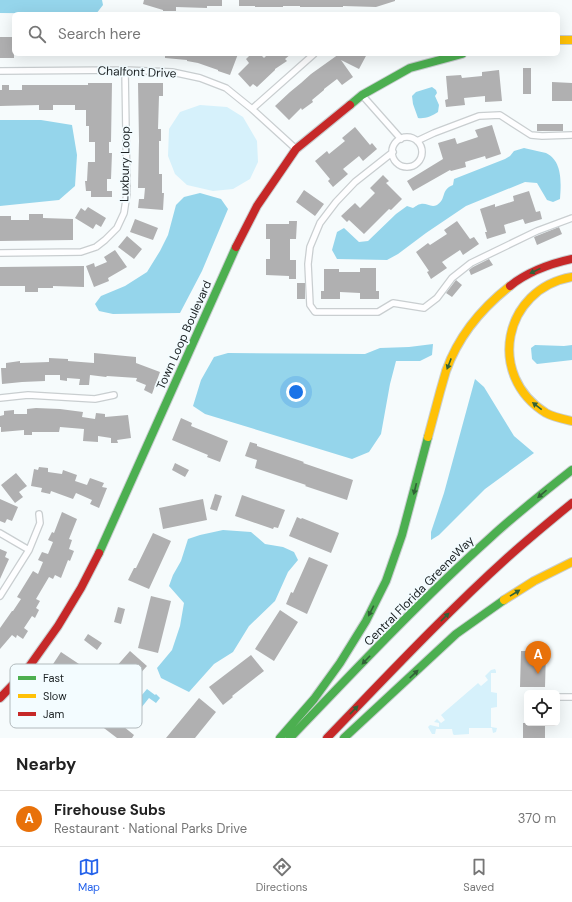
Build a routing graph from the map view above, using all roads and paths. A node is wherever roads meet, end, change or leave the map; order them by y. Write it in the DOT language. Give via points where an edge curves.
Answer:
graph roads {
  1 [pos="560,40"];
  2 [pos="572,40"];
  3 [pos="312,56"];
  4 [pos="453,56"];
  5 [pos="125,70"];
  6 [pos="0,71"];
  7 [pos="362,95"];
  8 [pos="252,109"];
  9 [pos="572,135"];
  10 [pos="401,139"];
  11 [pos="417,141"];
  12 [pos="296,149"];
  13 [pos="392,152"];
  14 [pos="572,218"];
  15 [pos="0,253"];
  16 [pos="572,257"];
  17 [pos="572,277"];
  18 [pos="114,395"];
  19 [pos="0,398"];
  20 [pos="572,421"];
  21 [pos="572,470"];
  22 [pos="572,504"];
  23 [pos="39,514"];
  24 [pos="0,534"];
  25 [pos="29,550"];
  26 [pos="572,562"];
  27 [pos="0,596"];
  28 [pos="31,664"];
  29 [pos="10,688"];
  30 [pos="560,697"];
  31 [pos="572,697"];
  32 [pos="0,698"];
  33 [pos="280,738"];
  34 [pos="290,738"];
  35 [pos="327,738"];
  36 [pos="344,738"];
  1 -- 2 [label="main road"];
  3 -- 8 [label="street"];
  4 -- 7 [label="main road, Town Loop Boulevard" via="410,68"];
  5 -- 6 [label="street, Chalfont Drive"];
  5 -- 8 [label="street, Chalfont Drive" via="172,72 200,78 226,88"];
  5 -- 15 [label="street, Luxbury Loop" via="126,193 124,213 117,228 96,247 82,252"];
  7 -- 10 [label="street"];
  7 -- 12 [label="main road, Town Loop Boulevard"];
  8 -- 12 [label="street, Chalfont Drive"];
  9 -- 11 [label="street" via="531,135 500,115 479,116"];
  10 -- 11 [label="street" via="410,138"];
  10 -- 13 [label="street" via="395,144"];
  11 -- 13 [label="street" via="422,154 414,166 399,165"];
  12 -- 28 [label="main road, Town Loop Boulevard" via="257,206 240,238 81,588"];
  13 -- 14 [label="street" via="354,182 320,223 310,247 308,264 310,305 315,312 378,312 393,304 424,308 437,298 452,278 471,263 537,231"];
  16 -- 33 [label="main road, one-way" via="540,268 505,290 485,308 460,341 446,371 404,530 386,580 355,641 314,699"];
  20 -- 17 [label="main road, one-way" via="558,418 534,404 516,381 509,358 510,333 522,307 541,289 555,281"];
  18 -- 19 [label="street" via="95,399 28,395"];
  21 -- 34 [label="main road, Central Florida GreeneWay, one-way" via="514,517 450,575"];
  35 -- 22 [label="main road, one-way" via="463,599"];
  23 -- 25 [label="street" via="40,523"];
  24 -- 25 [label="street"];
  25 -- 27 [label="street"];
  36 -- 26 [label="main road, one-way" via="456,634 534,581"];
  29 -- 32 [label="main road, Town Loop Boulevard"];
  30 -- 31 [label="street"];
}
